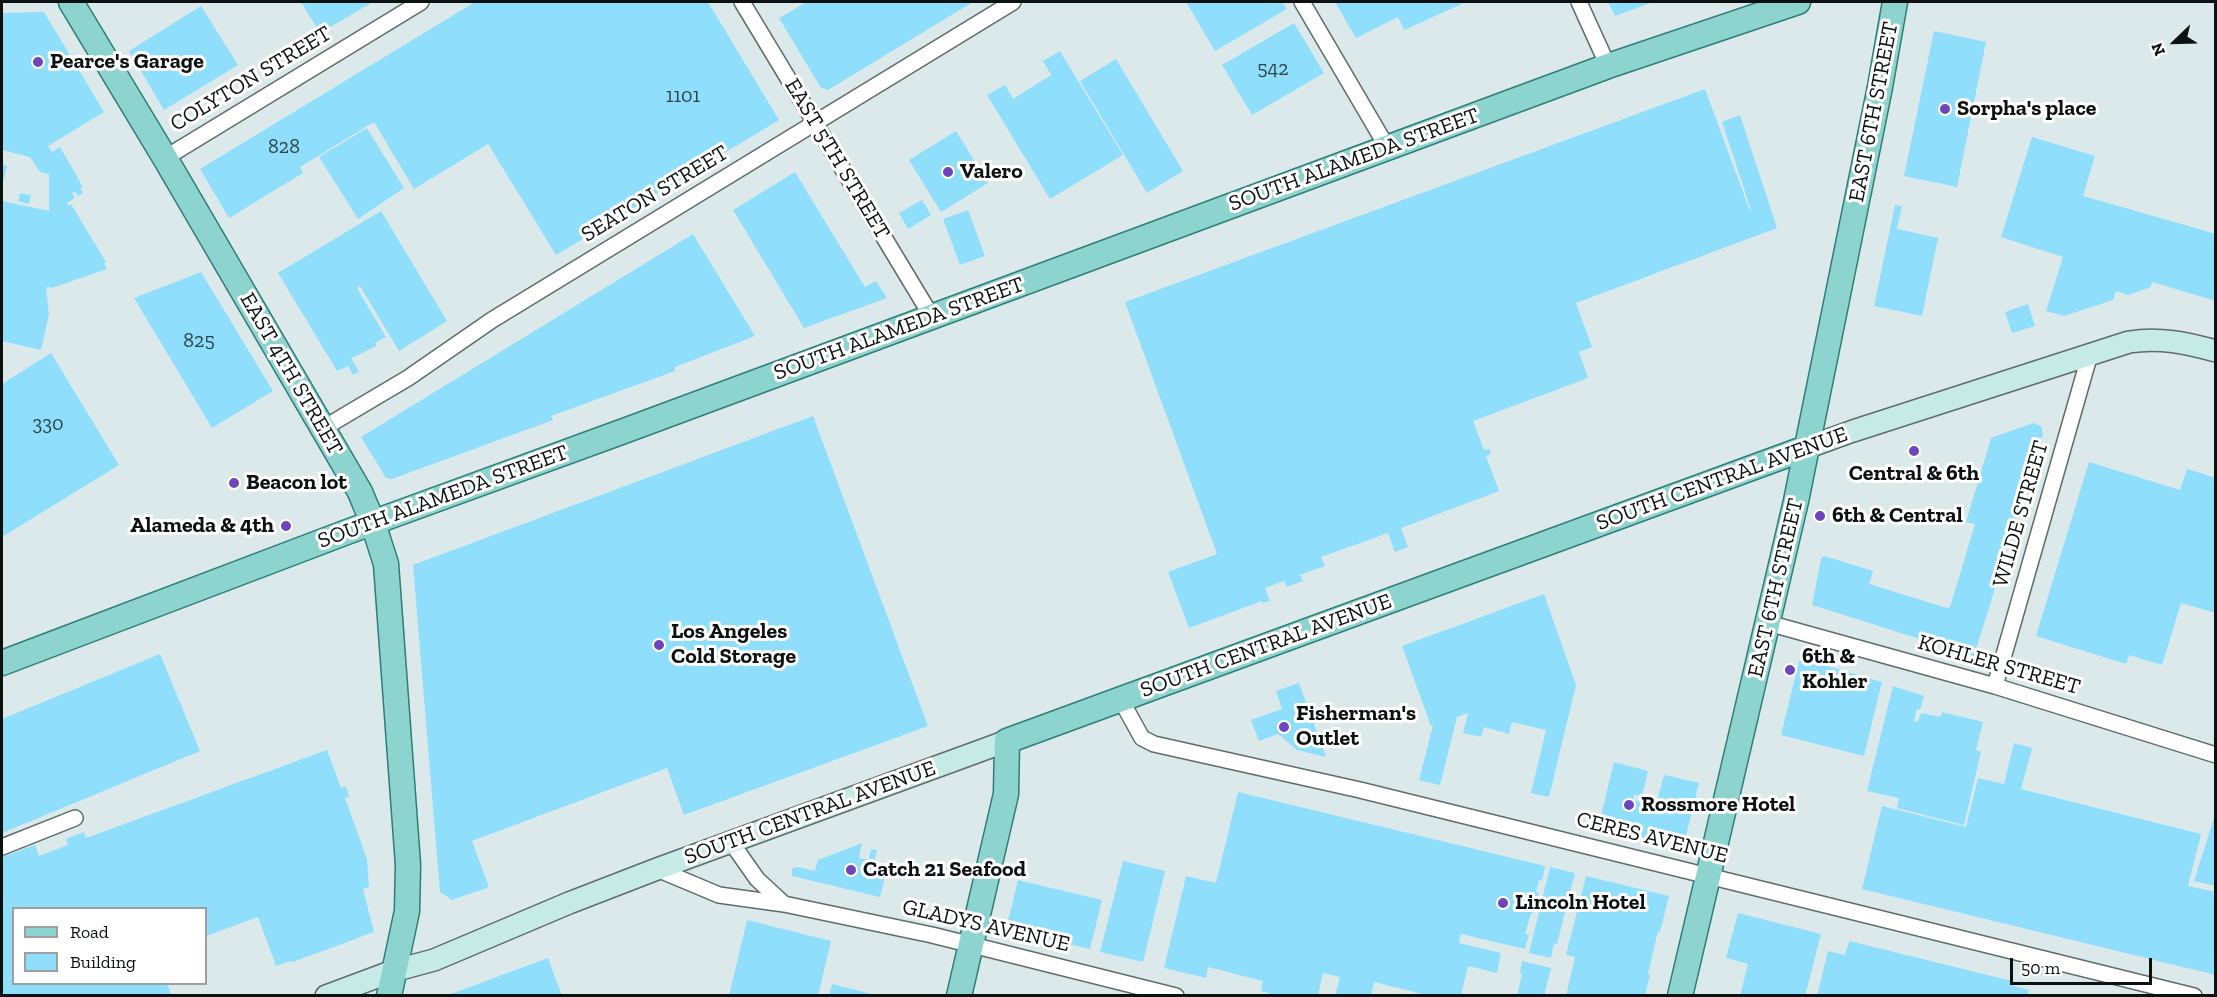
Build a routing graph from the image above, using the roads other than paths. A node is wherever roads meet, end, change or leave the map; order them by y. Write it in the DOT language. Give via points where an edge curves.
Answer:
graph roads {
  1 [pos="71,2"];
  2 [pos="421,2"];
  3 [pos="742,2"];
  4 [pos="1013,2"];
  5 [pos="1302,2"];
  6 [pos="1580,2"];
  7 [pos="1798,2"];
  8 [pos="1895,2"];
  9 [pos="1608,66"];
  10 [pos="815,122"];
  11 [pos="1387,147"];
  12 [pos="165,158"];
  13 [pos="932,317"];
  14 [pos="2216,351"];
  15 [pos="2090,354"];
  16 [pos="322,429"];
  17 [pos="1806,448"];
  18 [pos="373,523"];
  19 [pos="1768,623"];
  20 [pos="2,663"];
  21 [pos="1995,686"];
  22 [pos="1121,700"];
  23 [pos="1007,741"];
  24 [pos="2216,755"];
  25 [pos="75,818"];
  26 [pos="731,842"];
  27 [pos="2,847"];
  28 [pos="657,869"];
  29 [pos="1708,875"];
  30 [pos="784,904"];
  31 [pos="972,945"];
  32 [pos="393,971"];
  33 [pos="326,996"];
  34 [pos="389,996"];
  35 [pos="959,996"];
  36 [pos="1176,996"];
  37 [pos="1680,996"];
  38 [pos="2194,996"];
  1 -- 12 [label="main road, EAST 4TH STREET"];
  2 -- 12 [label="street, COLYTON STREET"];
  3 -- 10 [label="street, EAST 5TH STREET"];
  4 -- 10 [label="street, SEATON STREET"];
  5 -- 11 [label="street"];
  6 -- 9 [label="street"];
  7 -- 9 [label="main road, SOUTH ALAMEDA STREET"];
  8 -- 17 [label="main road, EAST 6TH STREET"];
  9 -- 11 [label="main road, SOUTH ALAMEDA STREET"];
  10 -- 13 [label="street, EAST 5TH STREET"];
  10 -- 16 [label="street, SEATON STREET"];
  11 -- 13 [label="main road, SOUTH ALAMEDA STREET"];
  12 -- 16 [label="main road, EAST 4TH STREET"];
  13 -- 18 [label="main road, SOUTH ALAMEDA STREET"];
  14 -- 15 [label="main road, SOUTH CENTRAL AVENUE" via="2182,342 2144,340"];
  15 -- 17 [label="main road, SOUTH CENTRAL AVENUE"];
  15 -- 21 [label="street, WILDE STREET"];
  16 -- 18 [label="main road, EAST 4TH STREET" via="360,492"];
  17 -- 19 [label="main road, EAST 6TH STREET"];
  17 -- 22 [label="main road, SOUTH CENTRAL AVENUE"];
  18 -- 20 [label="main road, SOUTH ALAMEDA STREET"];
  18 -- 32 [label="main road, EAST 4TH STREET" via="386,564 408,865 407,911"];
  19 -- 21 [label="street, KOHLER STREET"];
  19 -- 29 [label="main road, EAST 6TH STREET"];
  21 -- 24 [label="street, KOHLER STREET"];
  22 -- 23 [label="main road, SOUTH CENTRAL AVENUE"];
  22 -- 29 [label="street, CERES AVENUE" via="1142,738 1154,744"];
  23 -- 26 [label="main road, SOUTH CENTRAL AVENUE"];
  23 -- 31 [label="main road" via="1006,794"];
  25 -- 27 [label="street"];
  26 -- 28 [label="main road, SOUTH CENTRAL AVENUE"];
  26 -- 30 [label="street" via="757,879"];
  28 -- 30 [label="street, GLADYS AVENUE" via="719,895"];
  28 -- 32 [label="main road, SOUTH CENTRAL AVENUE" via="434,960"];
  29 -- 37 [label="main road, EAST 6TH STREET"];
  29 -- 38 [label="street, CERES AVENUE"];
  30 -- 31 [label="street, GLADYS AVENUE"];
  31 -- 35 [label="main road"];
  31 -- 36 [label="street, GLADYS AVENUE"];
  32 -- 33 [label="main road, SOUTH CENTRAL AVENUE"];
  32 -- 34 [label="main road, EAST 4TH STREET"];
}
